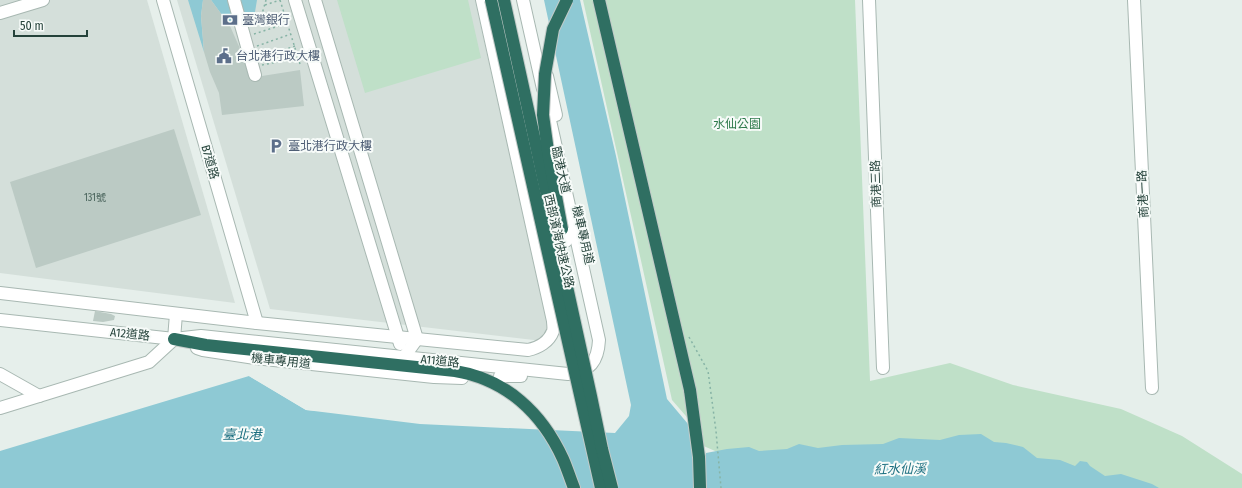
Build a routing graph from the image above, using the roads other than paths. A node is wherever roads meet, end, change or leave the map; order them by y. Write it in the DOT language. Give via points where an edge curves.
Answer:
graph roads {
  1 [pos="43,0"];
  2 [pos="163,0"];
  3 [pos="234,0"];
  4 [pos="295,0"];
  5 [pos="315,0"];
  6 [pos="482,0"];
  7 [pos="491,0"];
  8 [pos="495,0"];
  9 [pos="504,0"];
  10 [pos="508,0"];
  11 [pos="523,0"];
  12 [pos="530,0"];
  13 [pos="567,0"];
  14 [pos="599,0"];
  15 [pos="869,0"];
  16 [pos="1134,0"];
  17 [pos="0,13"];
  18 [pos="251,63"];
  19 [pos="574,230"];
  20 [pos="536,239"];
  21 [pos="579,253"];
  22 [pos="541,263"];
  23 [pos="0,293"];
  24 [pos="577,313"];
  25 [pos="176,314"];
  26 [pos="0,320"];
  27 [pos="258,323"];
  28 [pos="398,337"];
  29 [pos="174,339"];
  30 [pos="417,339"];
  31 [pos="599,340"];
  32 [pos="260,342"];
  33 [pos="404,357"];
  34 [pos="884,368"];
  35 [pos="0,374"];
  36 [pos="462,378"];
  37 [pos="498,380"];
  38 [pos="1152,388"];
  39 [pos="38,396"];
  40 [pos="0,408"];
  41 [pos="574,488"];
  42 [pos="595,488"];
  43 [pos="601,488"];
  44 [pos="613,488"];
  45 [pos="700,488"];
  1 -- 17 [label="street"];
  2 -- 27 [label="street, B7道路"];
  3 -- 18 [label="street"];
  4 -- 28 [label="street"];
  5 -- 30 [label="street"];
  6 -- 20 [label="street"];
  7 -- 43 [label="highway, 西部濱海快速公路, bridge"];
  8 -- 42 [label="highway, bridge" via="564,310"];
  9 -- 44 [label="highway, bridge" via="602,449"];
  10 -- 24 [label="highway, 西部濱海快速公路"];
  11 -- 19 [label="street, 臨港大道"];
  12 -- 37 [label="street, 機車專用道" via="606,339 606,350 598,368 583,380 513,376"];
  13 -- 24 [label="highway, bridge" via="553,29 545,74 543,115"];
  14 -- 45 [label="highway, bridge" via="690,390 699,457"];
  15 -- 34 [label="street, 商港三路"];
  16 -- 38 [label="street, 商港一路"];
  19 -- 20 [label="street" via="566,241 548,246"];
  19 -- 21 [label="street, 臨港大道"];
  20 -- 22 [label="street"];
  21 -- 22 [label="street" via="568,248 549,253"];
  21 -- 31 [label="street, 臨港大道"];
  22 -- 30 [label="street, A11道路" via="554,321 553,331 536,348 528,350"];
  23 -- 25 [label="street"];
  24 -- 44 [label="highway, 西部濱海快速公路, bridge"];
  25 -- 27 [label="street"];
  25 -- 29 [label="street"];
  26 -- 29 [label="street, A12道路"];
  27 -- 28 [label="street, A11道路"];
  28 -- 30 [label="street, A11道路"];
  28 -- 33 [label="street"];
  29 -- 32 [label="street, A12道路" via="201,336"];
  29 -- 36 [label="street, 機車專用道" via="203,350 255,358"];
  29 -- 37 [label="highway" via="206,345 455,371"];
  29 -- 39 [label="street" via="149,362"];
  30 -- 33 [label="street"];
  31 -- 33 [label="street, A11道路" via="596,358 590,366 582,372 573,373"];
  32 -- 33 [label="street, A11道路"];
  35 -- 39 [label="street"];
  37 -- 41 [label="highway" via="536,415 553,440"];
  39 -- 40 [label="street"];
}
